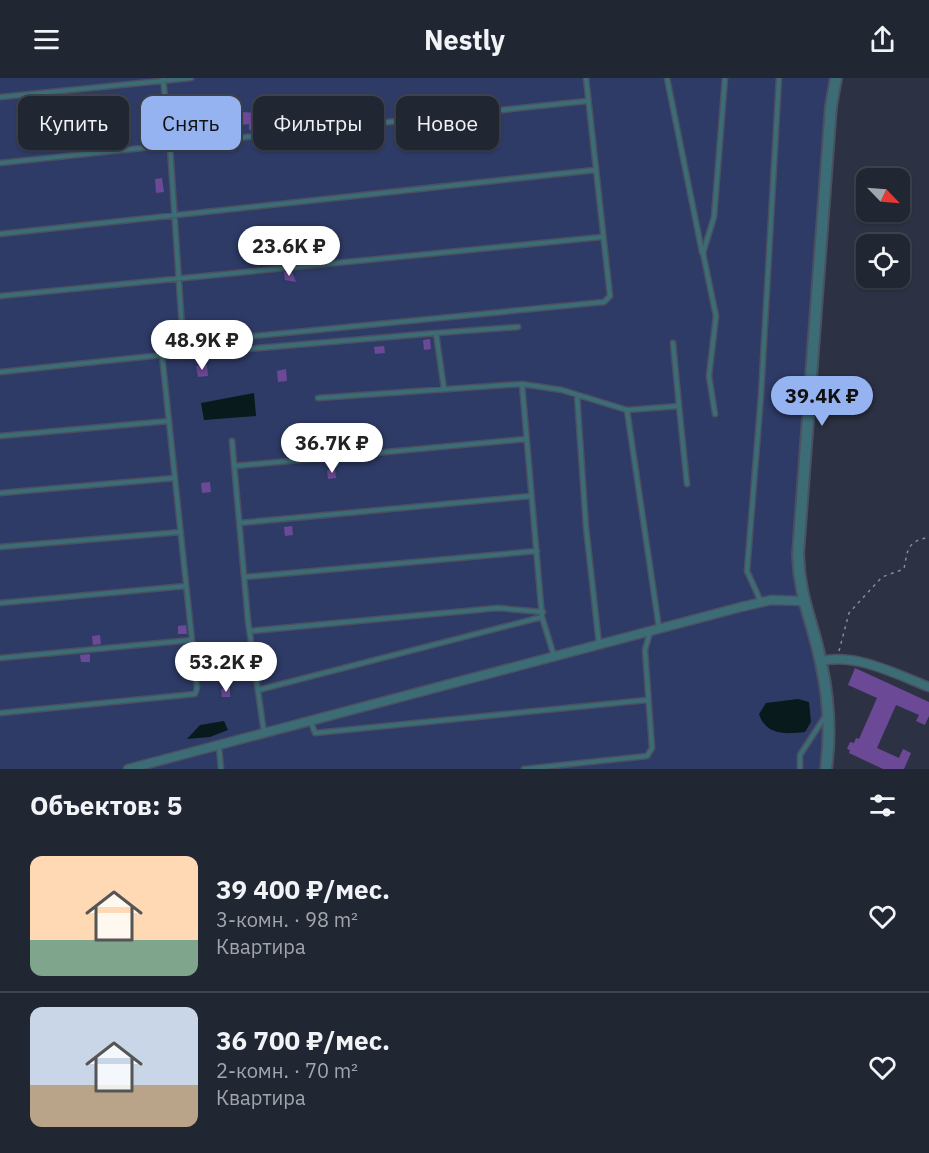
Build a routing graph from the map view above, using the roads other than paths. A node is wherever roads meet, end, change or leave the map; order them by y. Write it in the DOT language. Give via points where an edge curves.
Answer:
graph roads {
  1 [pos="191,78"];
  2 [pos="586,78"];
  3 [pos="667,78"];
  4 [pos="725,78"];
  5 [pos="779,78"];
  6 [pos="836,78"];
  7 [pos="163,79"];
  8 [pos="165,96"];
  9 [pos="0,97"];
  10 [pos="587,101"];
  11 [pos="241,139"];
  12 [pos="141,150"];
  13 [pos="170,150"];
  14 [pos="0,163"];
  15 [pos="595,171"];
  16 [pos="175,217"];
  17 [pos="0,234"];
  18 [pos="602,237"];
  19 [pos="703,252"];
  20 [pos="179,278"];
  21 [pos="0,296"];
  22 [pos="518,327"];
  23 [pos="436,333"];
  24 [pos="183,343"];
  25 [pos="673,343"];
  26 [pos="211,352"];
  27 [pos="162,355"];
  28 [pos="0,372"];
  29 [pos="522,384"];
  30 [pos="444,389"];
  31 [pos="577,394"];
  32 [pos="318,398"];
  33 [pos="679,406"];
  34 [pos="627,410"];
  35 [pos="715,414"];
  36 [pos="169,421"];
  37 [pos="0,436"];
  38 [pos="526,439"];
  39 [pos="232,441"];
  40 [pos="234,466"];
  41 [pos="175,478"];
  42 [pos="687,484"];
  43 [pos="0,493"];
  44 [pos="531,496"];
  45 [pos="239,523"];
  46 [pos="180,531"];
  47 [pos="0,547"];
  48 [pos="537,551"];
  49 [pos="244,577"];
  50 [pos="186,586"];
  51 [pos="803,601"];
  52 [pos="761,602"];
  53 [pos="0,603"];
  54 [pos="542,614"];
  55 [pos="660,629"];
  56 [pos="250,631"];
  57 [pos="650,632"];
  58 [pos="192,640"];
  59 [pos="599,645"];
  60 [pos="555,657"];
  61 [pos="0,658"];
  62 [pos="821,661"];
  63 [pos="929,687"];
  64 [pos="258,690"];
  65 [pos="647,700"];
  66 [pos="829,709"];
  67 [pos="0,713"];
  68 [pos="311,722"];
  69 [pos="264,734"];
  70 [pos="219,746"];
  71 [pos="128,769"];
  72 [pos="221,769"];
  73 [pos="524,769"];
  74 [pos="800,769"];
  75 [pos="826,769"];
  1 -- 7 [label="lane"];
  2 -- 10 [label="lane"];
  3 -- 19 [label="lane"];
  4 -- 19 [label="lane" via="714,217"];
  5 -- 52 [label="lane" via="747,572"];
  6 -- 51 [label="street" via="799,543"];
  7 -- 8 [label="lane"];
  7 -- 9 [label="lane"];
  10 -- 11 [label="lane"];
  10 -- 15 [label="lane"];
  12 -- 14 [label="lane"];
  13 -- 16 [label="lane"];
  15 -- 16 [label="lane"];
  15 -- 18 [label="lane"];
  16 -- 17 [label="lane"];
  16 -- 20 [label="lane"];
  18 -- 20 [label="lane"];
  18 -- 24 [label="lane" via="610,296 604,302"];
  19 -- 35 [label="lane" via="716,316 709,376"];
  20 -- 21 [label="lane"];
  20 -- 24 [label="lane"];
  22 -- 23 [label="lane"];
  23 -- 26 [label="lane"];
  23 -- 30 [label="lane"];
  24 -- 27 [label="lane" via="180,350"];
  25 -- 33 [label="lane"];
  27 -- 28 [label="lane"];
  27 -- 36 [label="lane"];
  29 -- 30 [label="lane"];
  29 -- 31 [label="lane"];
  29 -- 38 [label="lane"];
  30 -- 32 [label="lane"];
  31 -- 34 [label="lane"];
  31 -- 59 [label="lane"];
  33 -- 34 [label="lane"];
  33 -- 42 [label="lane"];
  34 -- 55 [label="lane"];
  36 -- 37 [label="lane"];
  36 -- 41 [label="lane"];
  38 -- 40 [label="lane"];
  38 -- 44 [label="lane"];
  39 -- 40 [label="lane"];
  40 -- 45 [label="lane"];
  41 -- 43 [label="lane"];
  41 -- 46 [label="lane"];
  44 -- 45 [label="lane"];
  44 -- 48 [label="lane"];
  45 -- 49 [label="lane"];
  46 -- 47 [label="lane"];
  46 -- 50 [label="lane"];
  48 -- 49 [label="lane"];
  48 -- 54 [label="lane"];
  49 -- 56 [label="lane"];
  50 -- 53 [label="lane"];
  50 -- 58 [label="lane"];
  51 -- 52 [label="street"];
  51 -- 62 [label="street"];
  52 -- 55 [label="street"];
  54 -- 56 [label="lane" via="498,608"];
  54 -- 60 [label="lane"];
  54 -- 64 [label="lane"];
  55 -- 57 [label="street"];
  56 -- 64 [label="lane"];
  57 -- 59 [label="street"];
  57 -- 65 [label="lane" via="645,650"];
  58 -- 61 [label="lane"];
  58 -- 67 [label="lane" via="195,694"];
  59 -- 60 [label="street"];
  60 -- 68 [label="street"];
  62 -- 63 [label="street" via="837,658 882,669"];
  62 -- 66 [label="street"];
  64 -- 69 [label="lane"];
  65 -- 68 [label="lane" via="315,733"];
  65 -- 73 [label="lane" via="652,748 646,756"];
  66 -- 74 [label="lane" via="800,755"];
  66 -- 75 [label="street" via="831,739"];
  68 -- 69 [label="street"];
  69 -- 70 [label="street"];
  70 -- 71 [label="street"];
  70 -- 72 [label="lane"];
}
